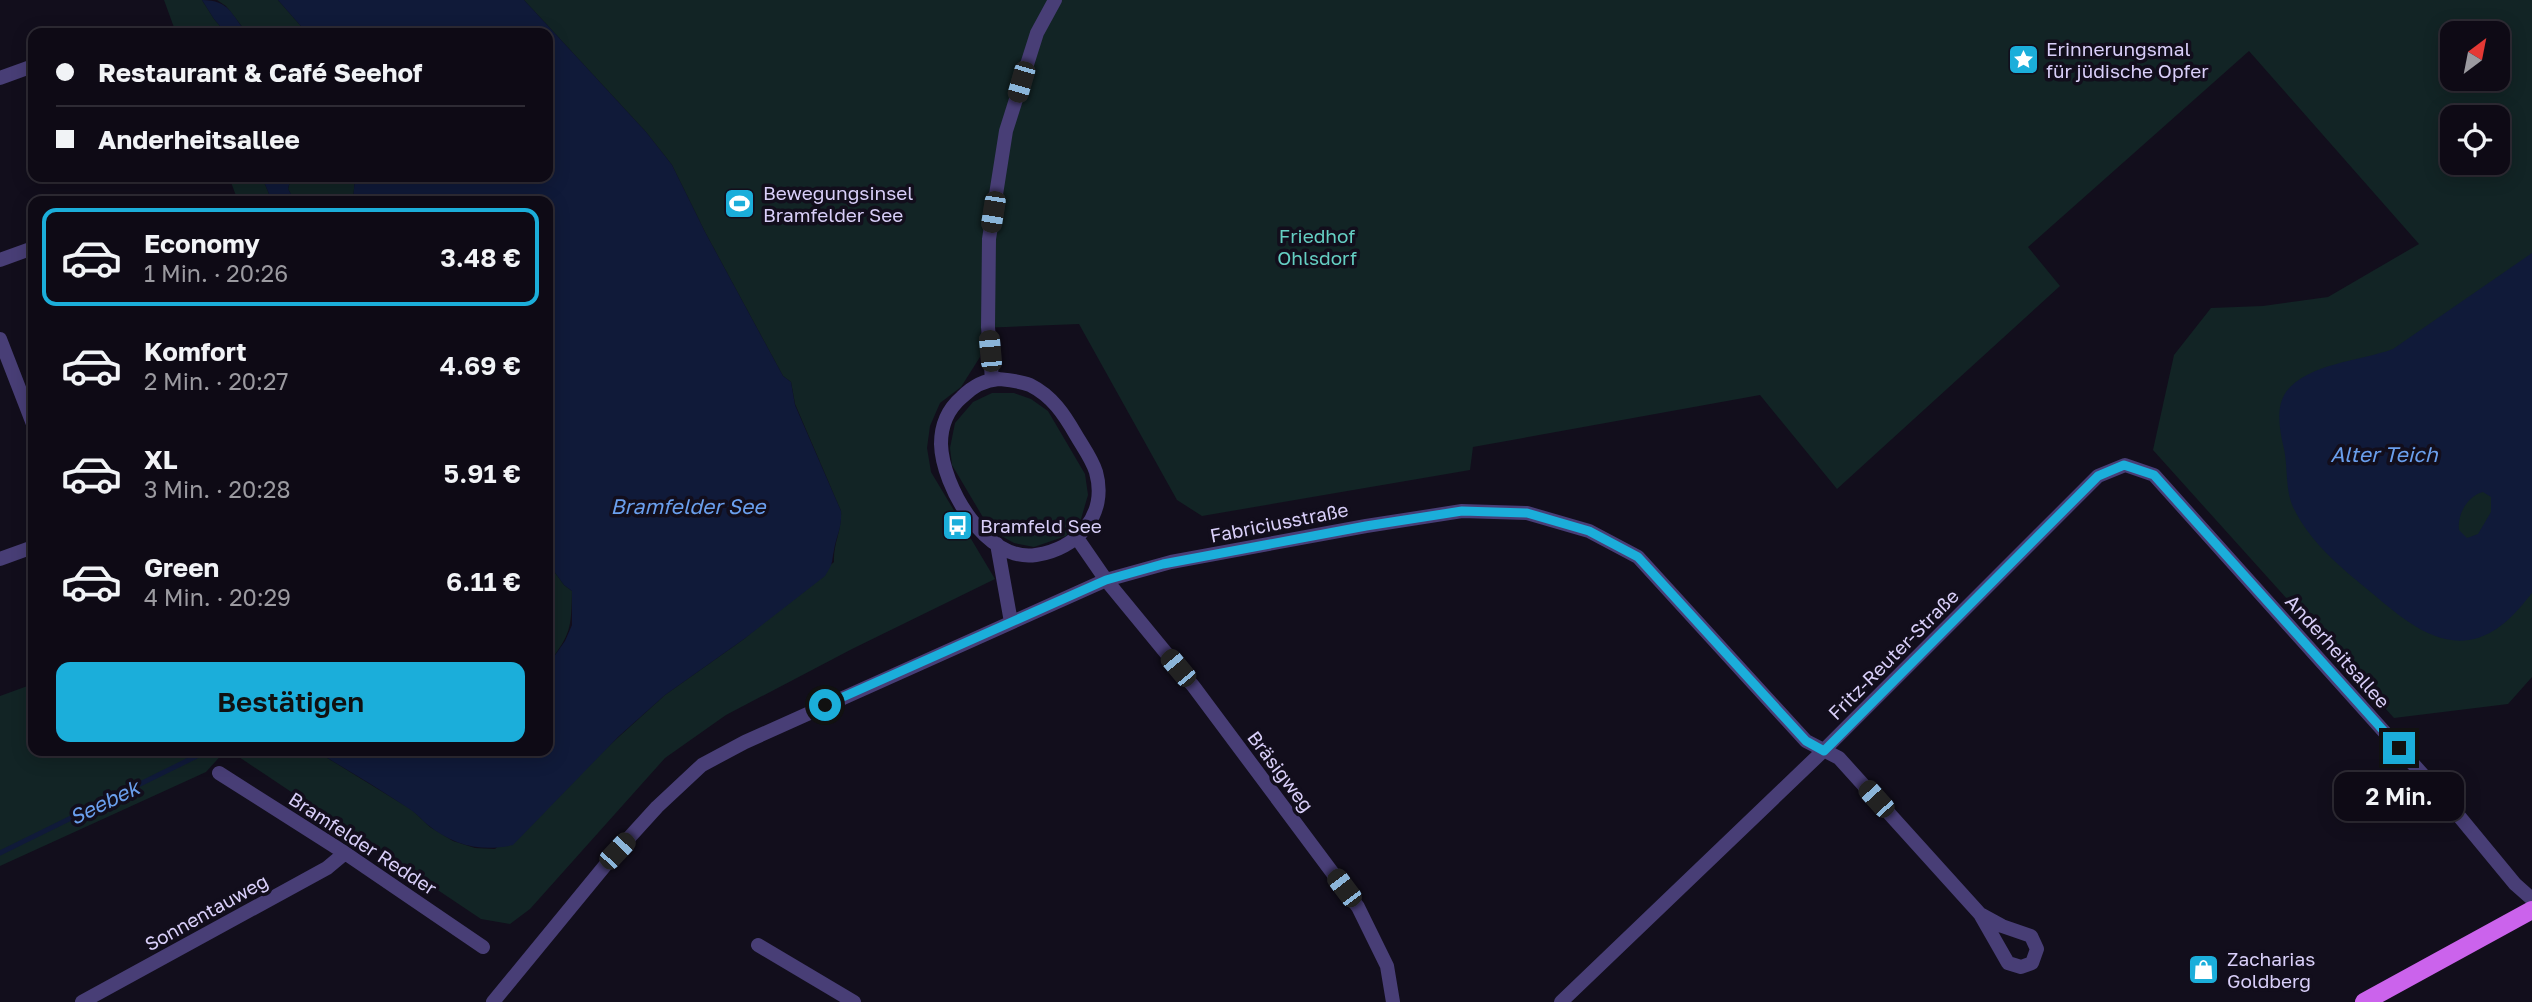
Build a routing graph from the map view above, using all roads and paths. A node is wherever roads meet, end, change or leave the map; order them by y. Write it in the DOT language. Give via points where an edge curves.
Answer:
graph roads {
  1 [pos="1055,0"];
  2 [pos="28,68"];
  3 [pos="0,78"];
  4 [pos="28,250"];
  5 [pos="0,260"];
  6 [pos="0,339"];
  7 [pos="992,380"];
  8 [pos="28,411"];
  9 [pos="2098,476"];
  10 [pos="1077,538"];
  11 [pos="997,544"];
  12 [pos="28,549"];
  13 [pos="0,559"];
  14 [pos="1106,580"];
  15 [pos="1010,622"];
  16 [pos="1824,751"];
  17 [pos="219,773"];
  18 [pos="345,853"];
  19 [pos="2532,899"];
  20 [pos="2532,910"];
  21 [pos="1980,914"];
  22 [pos="758,945"];
  23 [pos="483,947"];
  24 [pos="82,1002"];
  25 [pos="493,1002"];
  26 [pos="854,1002"];
  27 [pos="1393,1002"];
  28 [pos="1561,1002"];
  29 [pos="2363,1002"];
  1 -- 7 [label="street" via="1037,33 1006,131 989,239"];
  2 -- 3 [label="street"];
  4 -- 5 [label="street"];
  6 -- 8 [label="street"];
  7 -- 10 [label="street" via="1019,381 1049,398 1091,459 1097,502 1089,524"];
  7 -- 11 [label="street" via="975,385 951,408 941,448 947,474 962,503 980,531"];
  9 -- 16 [label="street, Fritz-Reuter-Straße"];
  9 -- 19 [label="street, Anderheitsallee" via="2124,465 2154,475"];
  10 -- 11 [label="street" via="1037,555 1019,554"];
  10 -- 14 [label="street, Bräsigweg"];
  11 -- 15 [label="street"];
  12 -- 13 [label="street"];
  14 -- 15 [label="street, Fabriciusstraße"];
  14 -- 16 [label="street, Fabriciusstraße" via="1171,562 1366,526 1462,511 1527,513 1589,531 1638,557 1806,741"];
  14 -- 27 [label="street, Bräsigweg" via="1194,687 1359,907 1387,966"];
  15 -- 25 [label="street, Fabriciusstraße" via="744,741 702,765 657,807"];
  16 -- 21 [label="street, Fabriciusstraße" via="1839,758"];
  16 -- 28 [label="street, Fritz-Reuter-Straße"];
  17 -- 18 [label="street, Bramfelder Redder"];
  18 -- 23 [label="street, Bramfelder Redder"];
  18 -- 24 [label="street, Sonnentauweg" via="327,868"];
  20 -- 29 [label="main road"];
  22 -- 26 [label="street"];
}
